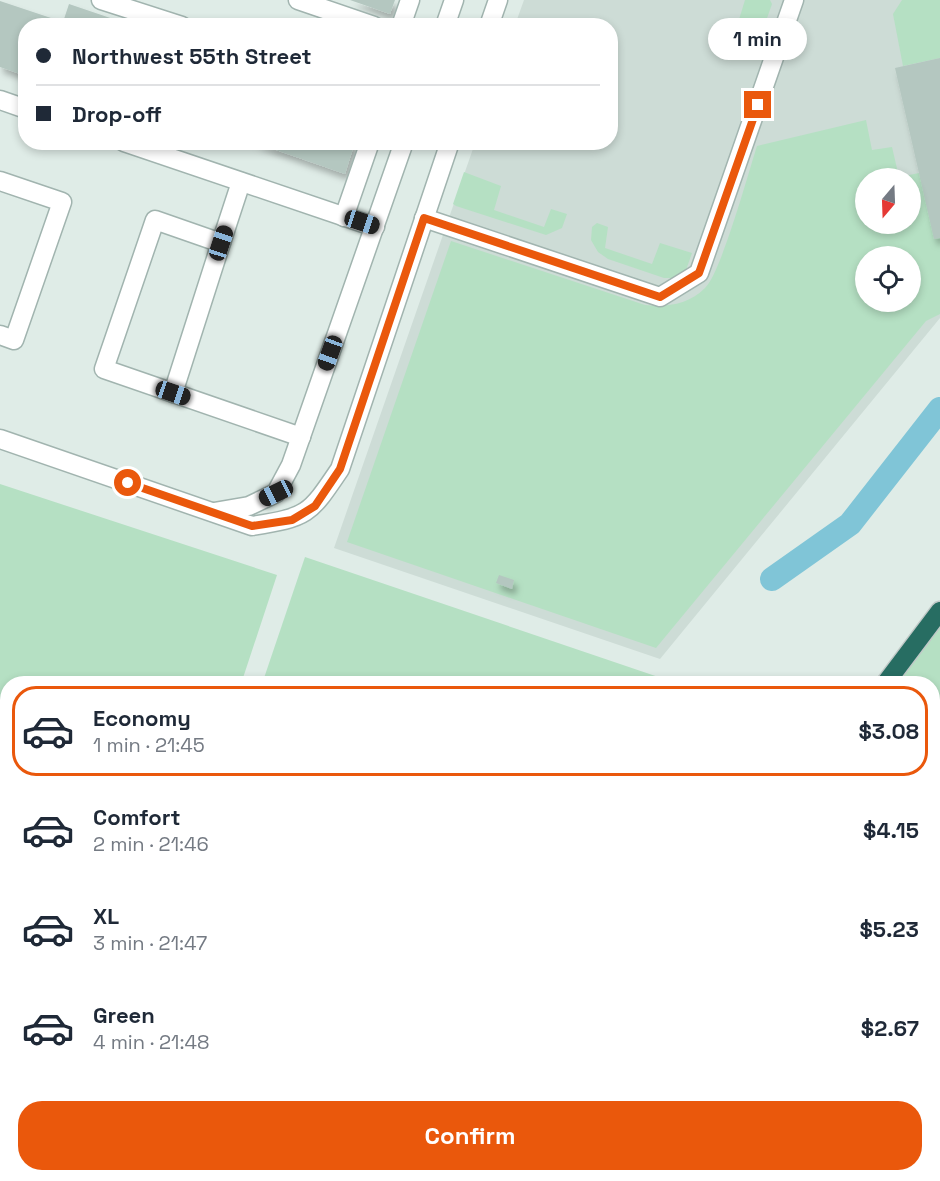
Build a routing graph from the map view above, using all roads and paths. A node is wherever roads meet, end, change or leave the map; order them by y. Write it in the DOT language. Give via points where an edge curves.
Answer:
graph roads {
  1 [pos="101,0"];
  2 [pos="298,0"];
  3 [pos="410,0"];
  4 [pos="454,0"];
  5 [pos="498,0"];
  6 [pos="794,0"];
  7 [pos="157,18"];
  8 [pos="351,18"];
  9 [pos="404,18"];
  10 [pos="448,18"];
  11 [pos="492,18"];
  12 [pos="0,100"];
  13 [pos="18,106"];
  14 [pos="147,150"];
  15 [pos="367,150"];
  16 [pos="401,150"];
  17 [pos="447,150"];
  18 [pos="0,181"];
  19 [pos="241,182"];
  20 [pos="344,217"];
  21 [pos="424,218"];
  22 [pos="375,227"];
  23 [pos="221,243"];
  24 [pos="0,335"];
  25 [pos="173,393"];
  26 [pos="300,438"];
  27 [pos="0,439"];
  28 [pos="213,512"];
  29 [pos="940,611"];
  30 [pos="891,676"];
  1 -- 7 [label="street"];
  2 -- 8 [label="street"];
  3 -- 9 [label="street"];
  4 -- 10 [label="street"];
  5 -- 11 [label="street"];
  6 -- 21 [label="street" via="699,273 660,297"];
  12 -- 13 [label="street"];
  14 -- 19 [label="street"];
  15 -- 20 [label="street"];
  16 -- 22 [label="street"];
  17 -- 21 [label="street"];
  18 -- 24 [label="street" via="62,202 14,340"];
  19 -- 20 [label="street"];
  19 -- 23 [label="street"];
  20 -- 22 [label="street"];
  21 -- 28 [label="street" via="340,469 315,506 292,520 252,526"];
  22 -- 26 [label="street"];
  23 -- 25 [label="street"];
  23 -- 25 [label="street" via="155,220 104,369"];
  25 -- 26 [label="street"];
  26 -- 28 [label="street" via="276,493 249,506"];
  27 -- 28 [label="street"];
  29 -- 30 [label="highway"];
}
